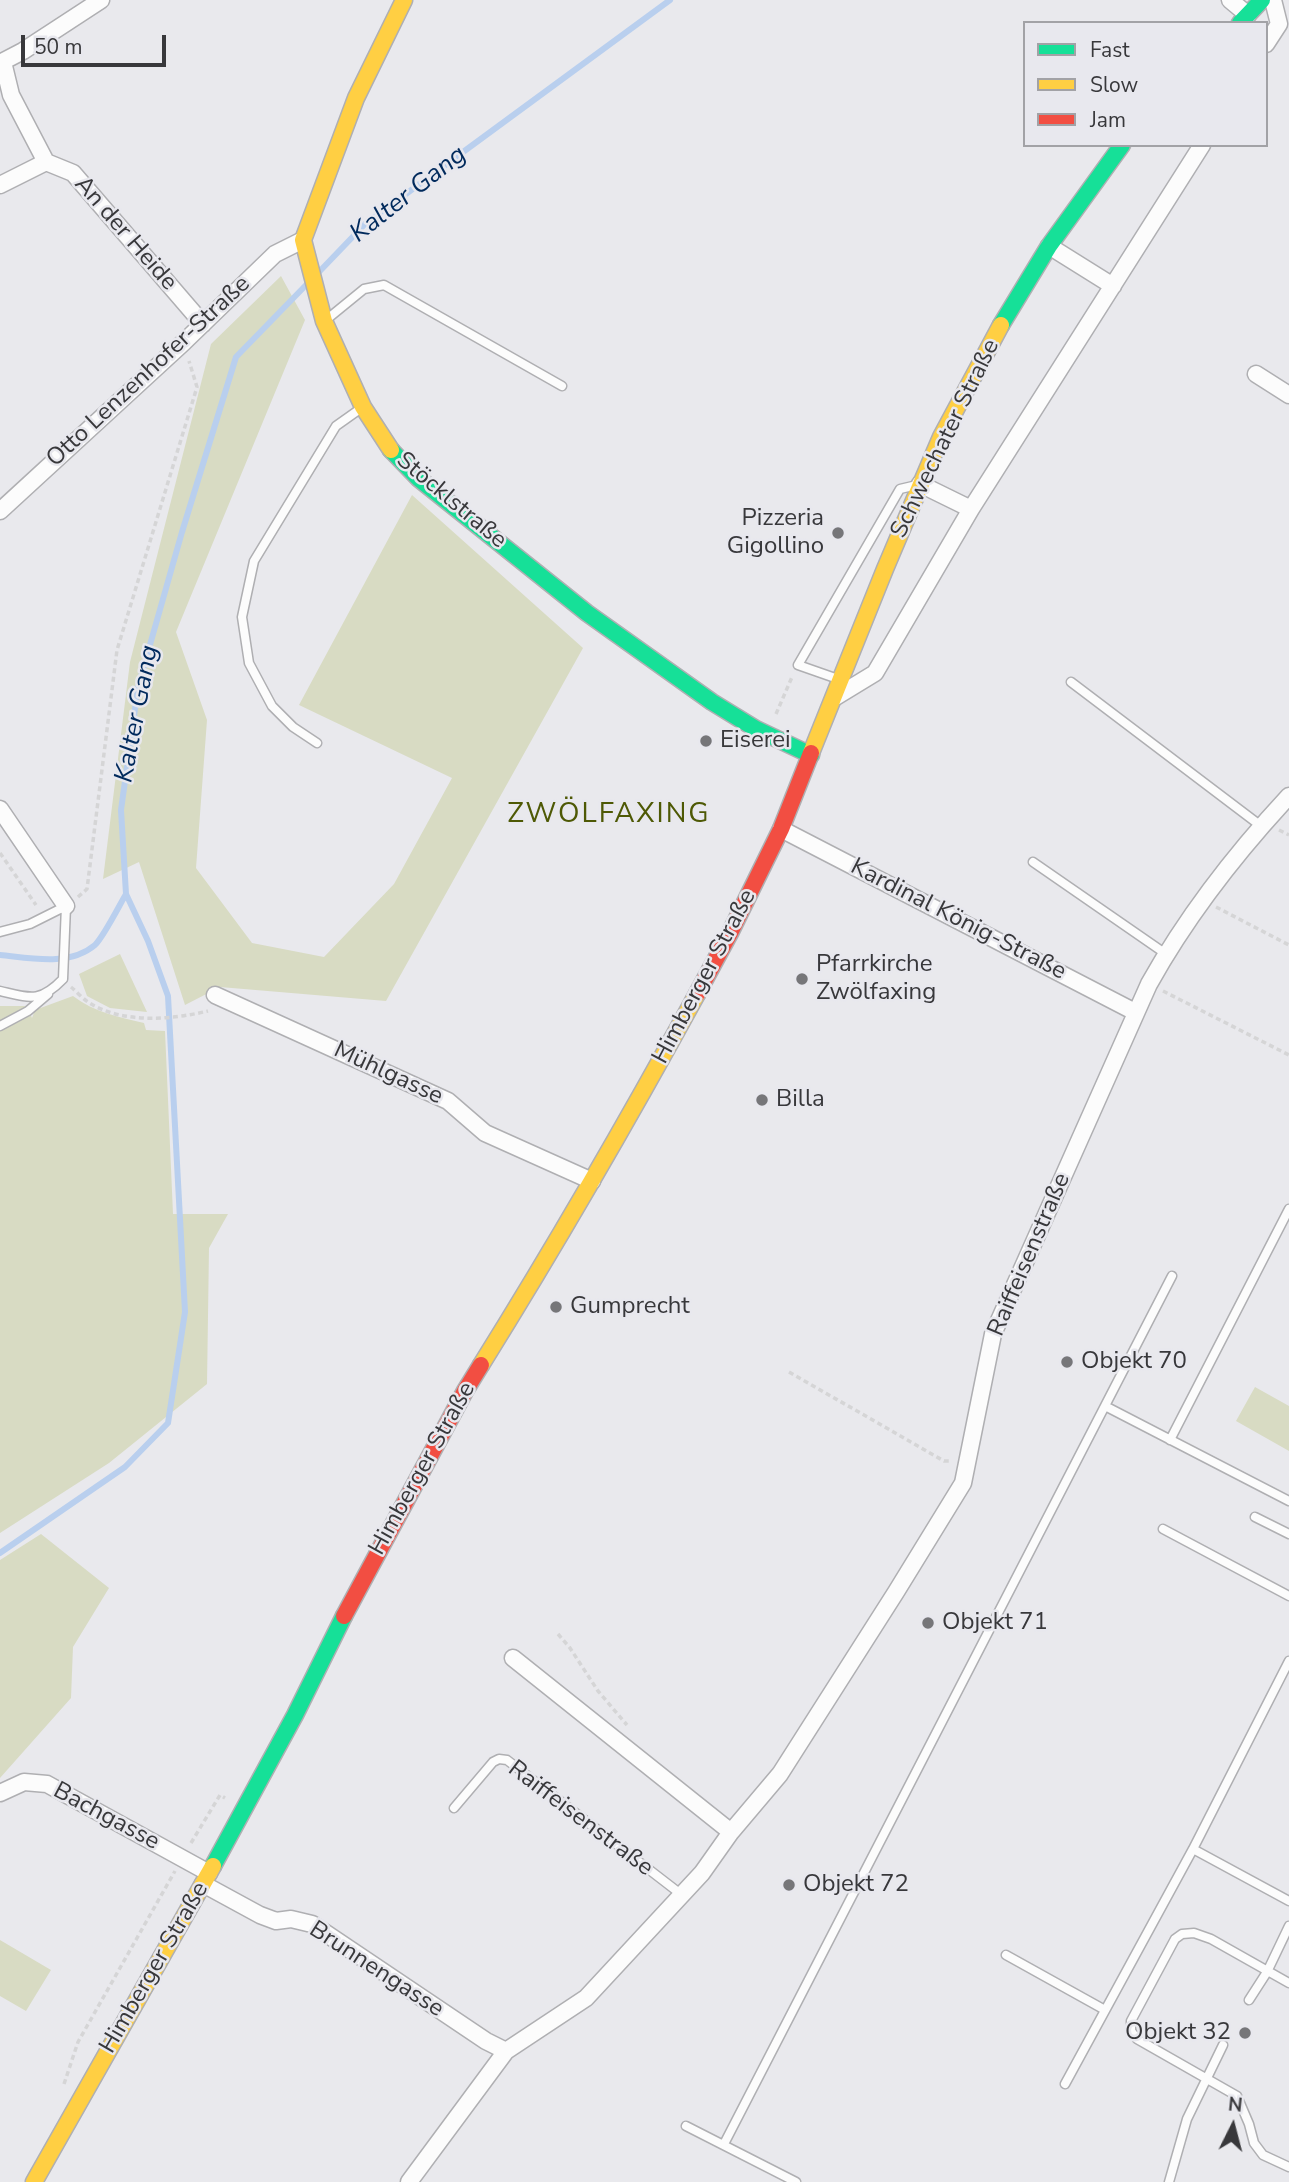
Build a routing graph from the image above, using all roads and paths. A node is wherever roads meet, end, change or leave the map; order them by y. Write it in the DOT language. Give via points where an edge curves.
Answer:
graph roads {
  1 [pos="101,0"];
  2 [pos="404,0"];
  3 [pos="1230,0"];
  4 [pos="1262,0"];
  5 [pos="1273,0"];
  6 [pos="1244,19"];
  7 [pos="1268,41"];
  8 [pos="2,62"];
  9 [pos="1121,147"];
  10 [pos="1201,147"];
  11 [pos="46,162"];
  12 [pos="0,185"];
  13 [pos="303,240"];
  14 [pos="1049,246"];
  15 [pos="1113,286"];
  16 [pos="324,321"];
  17 [pos="203,324"];
  18 [pos="184,342"];
  19 [pos="1256,374"];
  20 [pos="562,386"];
  21 [pos="1289,395"];
  22 [pos="363,407"];
  23 [pos="920,484"];
  24 [pos="971,509"];
  25 [pos="0,511"];
  26 [pos="797,665"];
  27 [pos="841,680"];
  28 [pos="1071,682"];
  29 [pos="833,699"];
  30 [pos="781,719"];
  31 [pos="317,743"];
  32 [pos="811,755"];
  33 [pos="1289,796"];
  34 [pos="0,810"];
  35 [pos="1261,826"];
  36 [pos="781,829"];
  37 [pos="0,853"];
  38 [pos="1033,862"];
  39 [pos="1203,900"];
  40 [pos="66,906"];
  41 [pos="0,932"];
  42 [pos="1289,945"];
  43 [pos="1166,954"];
  44 [pos="63,979"];
  45 [pos="1149,984"];
  46 [pos="0,991"];
  47 [pos="48,994"];
  48 [pos="215,995"];
  49 [pos="1135,1013"];
  50 [pos="180,1018"];
  51 [pos="0,1026"];
  52 [pos="1289,1055"];
  53 [pos="592,1181"];
  54 [pos="1289,1209"];
  55 [pos="1172,1276"];
  56 [pos="789,1372"];
  57 [pos="1105,1406"];
  58 [pos="1170,1440"];
  59 [pos="968,1461"];
  60 [pos="1289,1501"];
  61 [pos="1255,1517"];
  62 [pos="1163,1529"];
  63 [pos="1289,1534"];
  64 [pos="1289,1596"];
  65 [pos="558,1634"];
  66 [pos="513,1658"];
  67 [pos="1289,1661"];
  68 [pos="632,1731"];
  69 [pos="0,1793"];
  70 [pos="454,1808"];
  71 [pos="244,1809"];
  72 [pos="731,1832"];
  73 [pos="1193,1849"];
  74 [pos="182,1858"];
  75 [pos="206,1878"];
  76 [pos="682,1895"];
  77 [pos="1289,1902"];
  78 [pos="1289,1926"];
  79 [pos="1006,1955"];
  80 [pos="1267,1972"];
  81 [pos="1289,1983"];
  82 [pos="1248,2000"];
  83 [pos="1105,2010"];
  84 [pos="1223,2045"];
  85 [pos="506,2051"];
  86 [pos="1208,2079"];
  87 [pos="1065,2084"];
  88 [pos="63,2086"];
  89 [pos="687,2126"];
  90 [pos="724,2144"];
  91 [pos="1289,2167"];
  92 [pos="34,2182"];
  93 [pos="409,2182"];
  94 [pos="796,2182"];
  95 [pos="1169,2182"];
  1 -- 8 [label="street"];
  2 -- 13 [label="main road" via="356,98"];
  3 -- 6 [label="street"];
  4 -- 6 [label="main road"];
  5 -- 7 [label="street" via="1279,24"];
  8 -- 11 [label="street" via="11,95"];
  9 -- 14 [label="main road, Schwechater Straße"];
  10 -- 15 [label="street"];
  11 -- 12 [label="street, An der Heide"];
  11 -- 17 [label="street, An der Heide" via="73,173"];
  13 -- 16 [label="main road, Stöcklstraße"];
  13 -- 17 [label="street, Otto Lenzenhofer-Straße" via="275,254"];
  14 -- 15 [label="street"];
  14 -- 23 [label="main road, Schwechater Straße" via="970,382"];
  15 -- 24 [label="street"];
  16 -- 20 [label="lane" via="363,289 384,285"];
  16 -- 22 [label="main road, Stöcklstraße"];
  17 -- 18 [label="street, Otto Lenzenhofer-Straße"];
  18 -- 25 [label="street, Otto Lenzenhofer-Straße"];
  18 -- 40 [label="path" via="197,387 117,650 87,889"];
  19 -- 21 [label="street"];
  22 -- 31 [label="lane" via="336,426 254,561 242,617 249,663 272,706"];
  22 -- 32 [label="main road, Stöcklstraße" via="386,445 418,478 587,613 712,702 755,729"];
  23 -- 24 [label="street"];
  23 -- 26 [label="lane" via="900,489"];
  23 -- 27 [label="main road, Schwechater Straße"];
  24 -- 29 [label="street" via="875,673"];
  26 -- 27 [label="lane"];
  26 -- 30 [label="path" via="775,713"];
  27 -- 29 [label="main road, Schwechater Straße"];
  28 -- 35 [label="lane"];
  29 -- 32 [label="main road, Schwechater Straße"];
  32 -- 36 [label="main road, Himberger Straße"];
  33 -- 35 [label="street, Raiffeisenstraße"];
  34 -- 40 [label="street"];
  35 -- 39 [label="street, Raiffeisenstraße"];
  36 -- 49 [label="street, Kardinal König-Straße"];
  36 -- 53 [label="main road, Himberger Straße" via="730,933"];
  37 -- 40 [label="path" via="39,909"];
  38 -- 43 [label="lane"];
  39 -- 42 [label="path"];
  39 -- 43 [label="street, Raiffeisenstraße"];
  40 -- 41 [label="lane" via="30,924"];
  40 -- 44 [label="lane"];
  43 -- 45 [label="street, Raiffeisenstraße"];
  44 -- 47 [label="lane"];
  44 -- 50 [label="path" via="88,1002 117,1013"];
  45 -- 49 [label="street, Raiffeisenstraße"];
  45 -- 52 [label="path"];
  46 -- 47 [label="lane" via="26,997"];
  47 -- 51 [label="lane"];
  48 -- 53 [label="street, Mühlgasse" via="448,1101 485,1133"];
  49 -- 59 [label="street, Raiffeisenstraße" via="993,1334"];
  53 -- 71 [label="main road, Himberger Straße" via="465,1391"];
  54 -- 58 [label="lane"];
  55 -- 57 [label="lane"];
  56 -- 59 [label="path" via="944,1461"];
  57 -- 58 [label="lane"];
  57 -- 90 [label="lane"];
  58 -- 60 [label="lane"];
  59 -- 72 [label="street, Raiffeisenstraße" via="963,1483 889,1603 780,1773"];
  61 -- 63 [label="lane"];
  62 -- 64 [label="lane"];
  65 -- 68 [label="path"];
  66 -- 72 [label="street"];
  67 -- 73 [label="lane"];
  69 -- 74 [label="street, Bachgasse" via="24,1782 47,1784"];
  70 -- 76 [label="lane, Raiffeisenstraße" via="493,1762 507,1760"];
  71 -- 74 [label="path" via="220,1795"];
  71 -- 75 [label="main road, Himberger Straße"];
  72 -- 76 [label="street, Raiffeisenstraße"];
  73 -- 77 [label="lane"];
  73 -- 83 [label="lane"];
  74 -- 75 [label="street, Bachgasse"];
  74 -- 88 [label="path" via="78,2042"];
  75 -- 85 [label="street, Brunnengasse" via="260,1915 312,1924"];
  75 -- 92 [label="main road, Himberger Straße"];
  76 -- 85 [label="street, Raiffeisenstraße" via="586,1998"];
  78 -- 80 [label="lane"];
  79 -- 83 [label="lane"];
  80 -- 81 [label="lane"];
  80 -- 82 [label="lane"];
  80 -- 86 [label="lane" via="1211,1939 1194,1933 1175,1939 1135,2012 1132,2031 1146,2046"];
  83 -- 87 [label="lane"];
  84 -- 86 [label="lane"];
  85 -- 93 [label="street, Raiffeisenstraße"];
  86 -- 91 [label="lane" via="1237,2096 1263,2155"];
  86 -- 95 [label="lane" via="1187,2119"];
  89 -- 90 [label="lane"];
  90 -- 94 [label="lane"];
}
